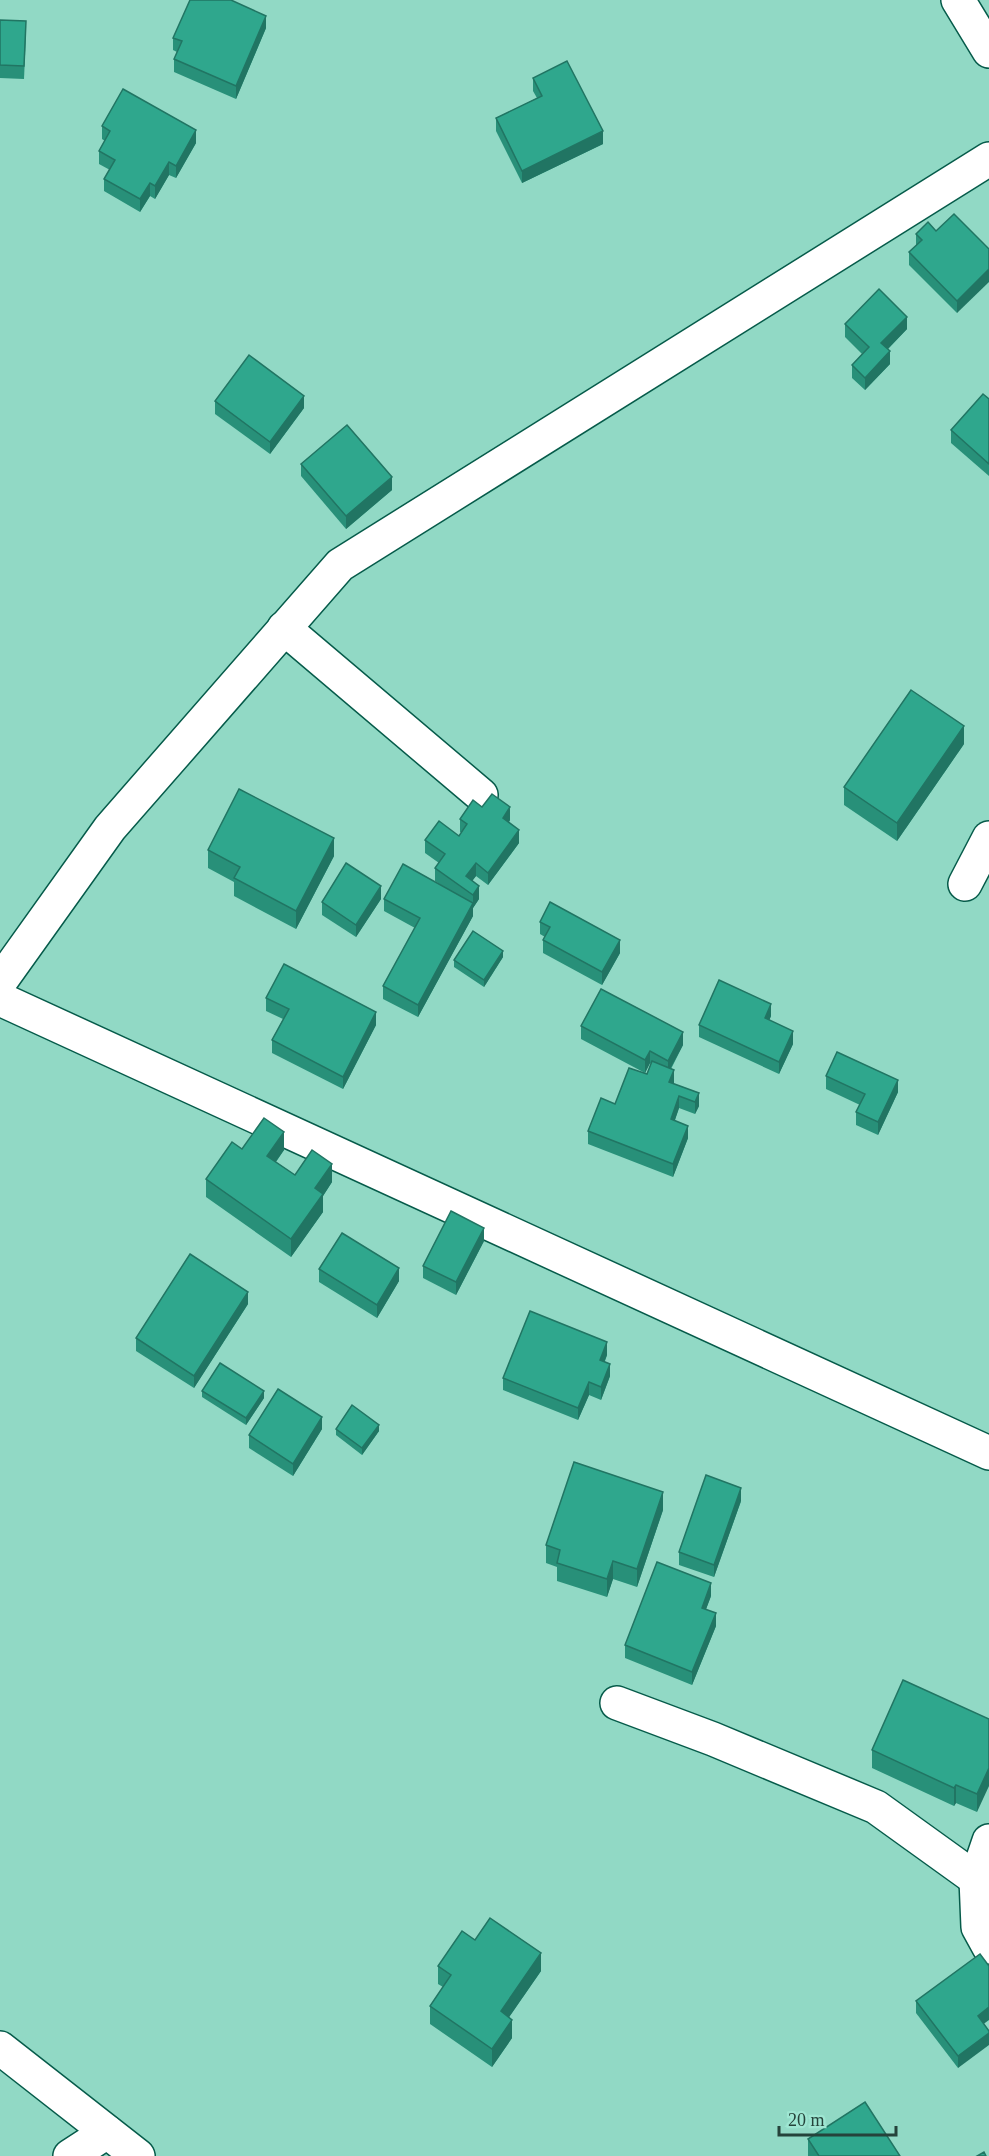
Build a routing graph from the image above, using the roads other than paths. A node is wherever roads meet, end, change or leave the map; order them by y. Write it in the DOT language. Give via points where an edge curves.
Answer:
graph roads {
  1 [pos="958,0"];
  2 [pos="989,51"];
  3 [pos="989,159"];
  4 [pos="284,628"];
  5 [pos="481,795"];
  6 [pos="989,837"];
  7 [pos="965,884"];
  8 [pos="0,982"];
  9 [pos="0,999"];
  10 [pos="989,1453"];
  11 [pos="617,1703"];
  12 [pos="989,1841"];
  13 [pos="976,1879"];
  14 [pos="989,1947"];
  15 [pos="0,2048"];
  16 [pos="107,2132"];
  17 [pos="70,2156"];
  18 [pos="138,2156"];
  1 -- 2 [label="street"];
  3 -- 4 [label="street" via="340,564"];
  4 -- 5 [label="street"];
  4 -- 8 [label="street" via="110,828"];
  6 -- 7 [label="street"];
  9 -- 10 [label="street"];
  11 -- 13 [label="street" via="876,1807"];
  12 -- 13 [label="street"];
  13 -- 14 [label="street" via="978,1927"];
  15 -- 16 [label="street"];
  16 -- 17 [label="street"];
  16 -- 18 [label="street"];
}
